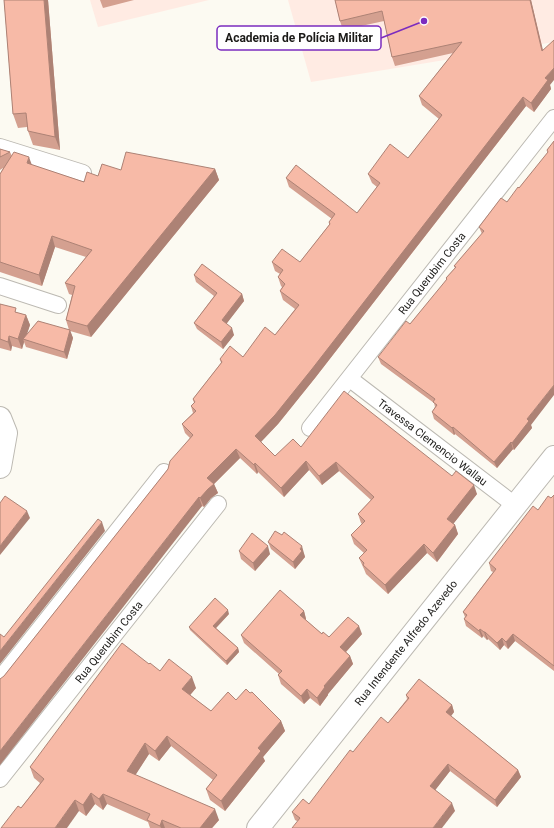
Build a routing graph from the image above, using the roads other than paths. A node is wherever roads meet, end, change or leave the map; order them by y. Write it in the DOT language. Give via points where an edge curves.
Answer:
graph roads {
  1 [pos="554,118"];
  2 [pos="0,147"];
  3 [pos="83,173"];
  4 [pos="0,286"];
  5 [pos="58,305"];
  6 [pos="350,379"];
  7 [pos="0,418"];
  8 [pos="310,428"];
  9 [pos="554,457"];
  10 [pos="0,467"];
  11 [pos="164,472"];
  12 [pos="218,504"];
  13 [pos="516,506"];
  14 [pos="0,680"];
  15 [pos="0,780"];
  16 [pos="258,828"];
  1 -- 6 [label="street, Rua Querubim Costa"];
  2 -- 3 [label="street"];
  4 -- 5 [label="street"];
  6 -- 8 [label="street, Rua Querubim Costa"];
  6 -- 13 [label="street, Travessa Clemencio Wallau"];
  7 -- 10 [label="street" via="6,434"];
  9 -- 13 [label="street, Rua Intendente Alfredo Azevedo"];
  11 -- 14 [label="street"];
  12 -- 15 [label="street, Rua Querubim Costa"];
  13 -- 16 [label="street, Rua Intendente Alfredo Azevedo"];
}
